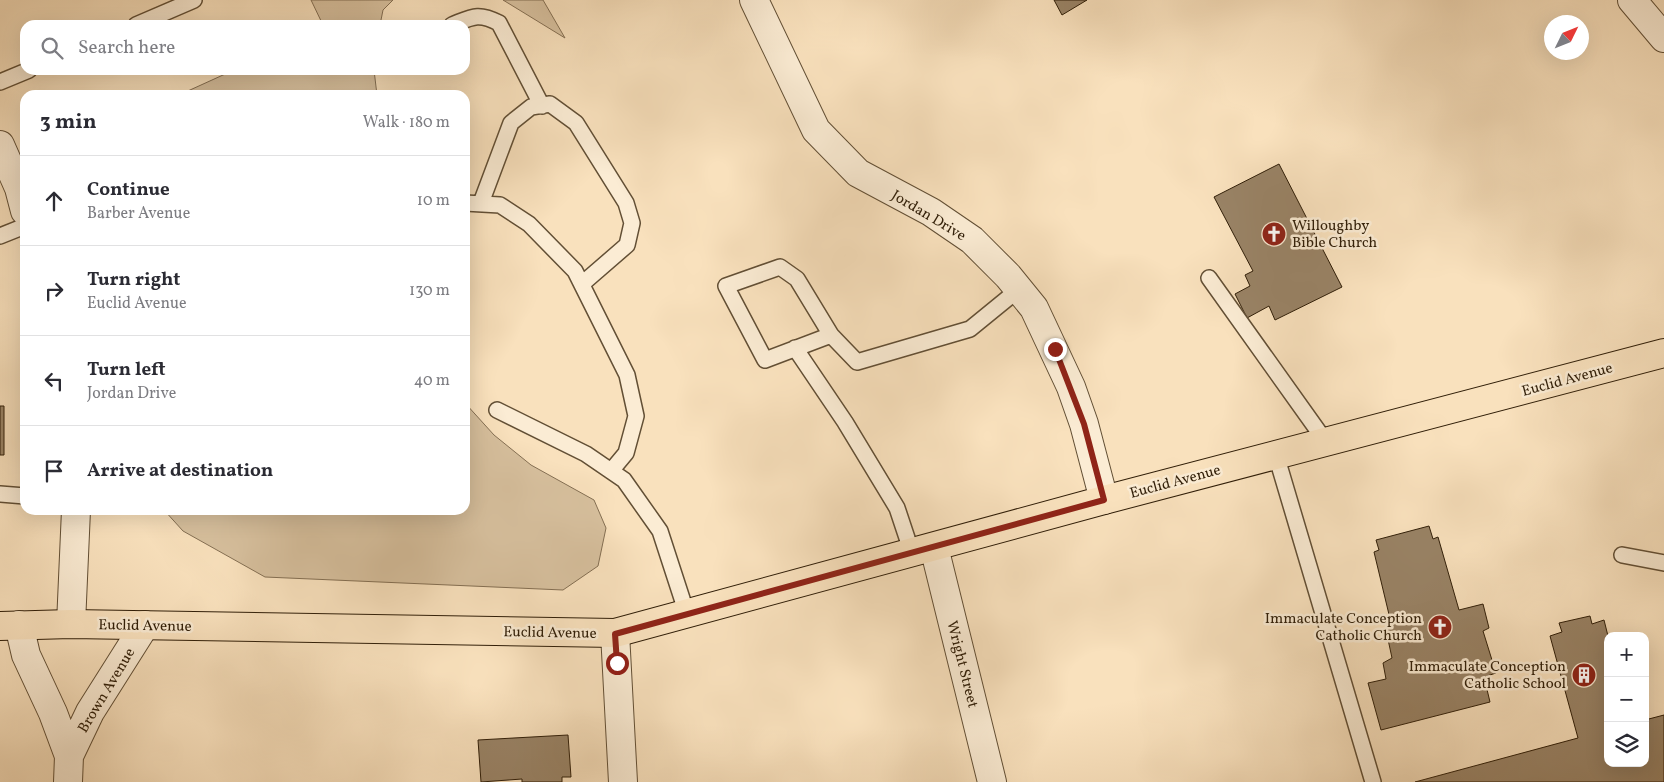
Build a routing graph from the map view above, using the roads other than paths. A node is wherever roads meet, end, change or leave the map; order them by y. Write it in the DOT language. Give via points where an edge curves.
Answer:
graph roads {
  1 [pos="194,0"];
  2 [pos="754,0"];
  3 [pos="1632,0"];
  4 [pos="148,20"];
  5 [pos="465,20"];
  6 [pos="1664,38"];
  7 [pos="20,74"];
  8 [pos="0,82"];
  9 [pos="542,106"];
  10 [pos="0,145"];
  11 [pos="20,192"];
  12 [pos="470,203"];
  13 [pos="481,203"];
  14 [pos="20,228"];
  15 [pos="0,236"];
  16 [pos="1209,278"];
  17 [pos="582,284"];
  18 [pos="1019,289"];
  19 [pos="831,334"];
  20 [pos="795,348"];
  21 [pos="1664,353"];
  22 [pos="497,410"];
  23 [pos="1326,442"];
  24 [pos="1276,455"];
  25 [pos="611,471"];
  26 [pos="0,494"];
  27 [pos="20,496"];
  28 [pos="1104,500"];
  29 [pos="76,515"];
  30 [pos="923,550"];
  31 [pos="1622,555"];
  32 [pos="1664,563"];
  33 [pos="687,614"];
  34 [pos="72,624"];
  35 [pos="145,625"];
  36 [pos="9,626"];
  37 [pos="615,634"];
  38 [pos="69,769"];
  39 [pos="623,782"];
  40 [pos="992,782"];
  41 [pos="1373,782"];
  1 -- 4 [label="lane"];
  2 -- 18 [label="street, Jordan Drive" via="816,130 858,173 931,212 972,240"];
  3 -- 6 [label="street"];
  5 -- 9 [label="lane" via="475,16 498,24"];
  7 -- 8 [label="lane"];
  9 -- 13 [label="lane" via="531,107 510,123"];
  9 -- 17 [label="lane" via="550,104 576,123 626,203 632,223 627,245"];
  10 -- 11 [label="street"];
  12 -- 13 [label="lane"];
  13 -- 17 [label="lane" via="500,205 529,224 575,271"];
  14 -- 15 [label="lane"];
  16 -- 23 [label="lane"];
  17 -- 25 [label="lane" via="627,375 636,416 626,453"];
  18 -- 19 [label="lane" via="970,329 857,362"];
  18 -- 28 [label="street, Jordan Drive" via="1034,308 1070,387 1084,424"];
  19 -- 20 [label="lane"];
  19 -- 20 [label="lane" via="797,279 780,268 726,286 765,360"];
  20 -- 30 [label="lane" via="845,422"];
  21 -- 23 [label="main road, Euclid Avenue"];
  22 -- 25 [label="lane" via="586,454"];
  23 -- 24 [label="main road, Euclid Avenue"];
  24 -- 28 [label="main road, Euclid Avenue"];
  24 -- 41 [label="lane"];
  25 -- 33 [label="lane" via="624,480 660,531"];
  26 -- 27 [label="lane"];
  28 -- 30 [label="main road, Euclid Avenue"];
  29 -- 34 [label="street"];
  30 -- 33 [label="main road, Euclid Avenue"];
  30 -- 40 [label="street, Wright Street"];
  31 -- 32 [label="lane"];
  33 -- 37 [label="main road, Euclid Avenue"];
  34 -- 35 [label="main road, Euclid Avenue"];
  34 -- 36 [label="main road, Euclid Avenue"];
  35 -- 37 [label="main road, Euclid Avenue"];
  35 -- 38 [label="street, Brown Avenue" via="90,712"];
  36 -- 38 [label="street, Brown Avenue" via="54,713"];
  37 -- 39 [label="street"];
}
